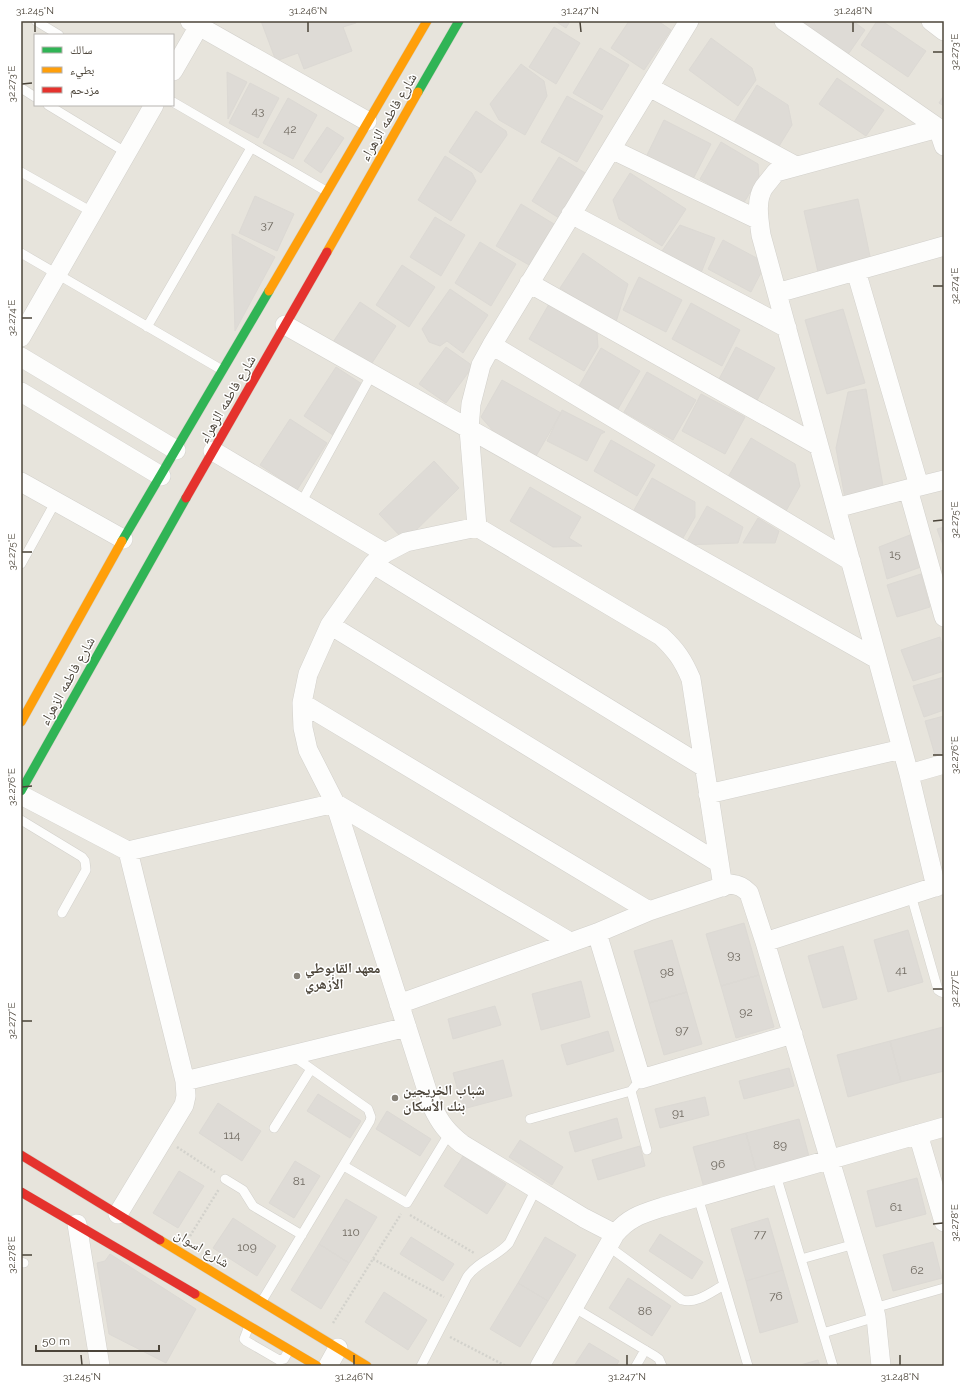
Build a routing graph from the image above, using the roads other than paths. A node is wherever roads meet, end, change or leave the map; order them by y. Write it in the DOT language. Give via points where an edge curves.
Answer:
graph roads {
  1 [pos="36,21"];
  2 [pos="427,21"];
  3 [pos="459,21"];
  4 [pos="689,21"];
  5 [pos="784,21"];
  6 [pos="931,21"];
  7 [pos="203,25"];
  8 [pos="944,31"];
  9 [pos="57,34"];
  10 [pos="174,69"];
  11 [pos="648,87"];
  12 [pos="21,88"];
  13 [pos="34,96"];
  14 [pos="174,103"];
  15 [pos="50,106"];
  16 [pos="153,106"];
  17 [pos="367,121"];
  18 [pos="941,130"];
  19 [pos="944,146"];
  20 [pos="251,148"];
  21 [pos="611,149"];
  22 [pos="127,153"];
  23 [pos="796,166"];
  24 [pos="21,172"];
  25 [pos="326,191"];
  26 [pos="92,212"];
  27 [pos="571,214"];
  28 [pos="759,220"];
  29 [pos="944,246"];
  30 [pos="21,253"];
  31 [pos="856,271"];
  32 [pos="57,275"];
  33 [pos="529,284"];
  34 [pos="777,293"];
  35 [pos="285,325"];
  36 [pos="147,327"];
  37 [pos="787,328"];
  38 [pos="21,337"];
  39 [pos="492,345"];
  40 [pos="21,357"];
  41 [pos="222,370"];
  42 [pos="372,374"];
  43 [pos="21,392"];
  44 [pos="469,428"];
  45 [pos="819,446"];
  46 [pos="176,450"];
  47 [pos="213,451"];
  48 [pos="161,476"];
  49 [pos="944,480"];
  50 [pos="21,482"];
  51 [pos="913,487"];
  52 [pos="56,501"];
  53 [pos="301,504"];
  54 [pos="836,508"];
  55 [pos="477,527"];
  56 [pos="124,539"];
  57 [pos="379,558"];
  58 [pos="850,561"];
  59 [pos="21,564"];
  60 [pos="938,575"];
  61 [pos="944,617"];
  62 [pos="330,625"];
  63 [pos="877,659"];
  64 [pos="302,703"];
  65 [pos="22,717"];
  66 [pos="902,749"];
  67 [pos="944,764"];
  68 [pos="704,767"];
  69 [pos="909,774"];
  70 [pos="21,791"];
  71 [pos="708,794"];
  72 [pos="21,795"];
  73 [pos="335,803"];
  74 [pos="21,820"];
  75 [pos="128,851"];
  76 [pos="719,863"];
  77 [pos="940,886"];
  78 [pos="723,887"];
  79 [pos="911,895"];
  80 [pos="650,912"];
  81 [pos="62,914"];
  82 [pos="597,932"];
  83 [pos="570,942"];
  84 [pos="765,942"];
  85 [pos="944,993"];
  86 [pos="399,1004"];
  87 [pos="407,1027"];
  88 [pos="793,1034"];
  89 [pos="292,1055"];
  90 [pos="311,1069"];
  91 [pos="185,1081"];
  92 [pos="636,1085"];
  93 [pos="530,1119"];
  94 [pos="944,1127"];
  95 [pos="274,1128"];
  96 [pos="449,1134"];
  97 [pos="918,1134"];
  98 [pos="647,1150"];
  99 [pos="21,1156"];
  100 [pos="830,1159"];
  101 [pos="344,1166"];
  102 [pos="776,1175"];
  103 [pos="225,1179"];
  104 [pos="536,1189"];
  105 [pos="21,1192"];
  106 [pos="698,1197"];
  107 [pos="118,1214"];
  108 [pos="943,1218"];
  109 [pos="77,1224"];
  110 [pos="302,1235"];
  111 [pos="611,1240"];
  112 [pos="855,1244"];
  113 [pos="801,1259"];
  114 [pos="724,1285"];
  115 [pos="944,1288"];
  116 [pos="262,1301"];
  117 [pos="573,1307"];
  118 [pos="875,1313"];
  119 [pos="249,1326"];
  120 [pos="823,1333"];
  121 [pos="331,1344"];
  122 [pos="289,1350"];
  123 [pos="645,1350"];
  124 [pos="100,1366"];
  125 [pos="317,1366"];
  126 [pos="328,1366"];
  127 [pos="367,1366"];
  128 [pos="421,1366"];
  129 [pos="540,1366"];
  130 [pos="636,1366"];
  131 [pos="662,1366"];
  132 [pos="748,1366"];
  133 [pos="833,1366"];
  134 [pos="881,1366"];
  1 -- 9 [label="lane"];
  2 -- 17 [label="street, شارع فاطمه الزهراء"];
  3 -- 35 [label="street, شارع فاطمه الزهراء" via="306,281"];
  4 -- 11 [label="street"];
  5 -- 18 [label="street"];
  6 -- 8 [label="street"];
  7 -- 10 [label="street"];
  7 -- 17 [label="street"];
  11 -- 21 [label="street"];
  11 -- 23 [label="street"];
  12 -- 13 [label="lane"];
  14 -- 20 [label="lane"];
  15 -- 22 [label="lane"];
  16 -- 22 [label="street"];
  17 -- 25 [label="street, شارع فاطمه الزهراء"];
  18 -- 19 [label="street"];
  18 -- 23 [label="street"];
  20 -- 25 [label="lane"];
  20 -- 36 [label="lane"];
  21 -- 27 [label="street"];
  21 -- 28 [label="street"];
  22 -- 26 [label="street"];
  23 -- 28 [label="street" via="776,172 763,188"];
  24 -- 26 [label="lane"];
  25 -- 41 [label="street, شارع فاطمه الزهراء" via="286,269"];
  26 -- 32 [label="street"];
  27 -- 33 [label="street"];
  27 -- 37 [label="street"];
  28 -- 34 [label="street"];
  29 -- 31 [label="street"];
  30 -- 32 [label="lane"];
  31 -- 34 [label="street"];
  31 -- 51 [label="street"];
  32 -- 36 [label="lane"];
  32 -- 38 [label="street"];
  33 -- 39 [label="street"];
  33 -- 45 [label="street"];
  34 -- 37 [label="street"];
  35 -- 42 [label="street"];
  35 -- 47 [label="street, شارع فاطمه الزهراء"];
  36 -- 41 [label="lane"];
  37 -- 45 [label="street"];
  39 -- 44 [label="street" via="481,365 475,386"];
  39 -- 58 [label="street"];
  40 -- 46 [label="street"];
  41 -- 46 [label="street, شارع فاطمه الزهراء"];
  42 -- 44 [label="street"];
  42 -- 53 [label="lane"];
  43 -- 48 [label="street"];
  44 -- 55 [label="street"];
  44 -- 63 [label="street"];
  45 -- 54 [label="street"];
  46 -- 48 [label="street, شارع فاطمه الزهراء"];
  47 -- 53 [label="street"];
  47 -- 70 [label="street, شارع فاطمه الزهراء"];
  48 -- 56 [label="street, شارع فاطمه الزهراء"];
  49 -- 51 [label="street"];
  50 -- 52 [label="street"];
  51 -- 54 [label="street"];
  51 -- 60 [label="street"];
  52 -- 56 [label="street"];
  52 -- 59 [label="lane"];
  53 -- 57 [label="street"];
  54 -- 58 [label="street"];
  55 -- 57 [label="street" via="406,542"];
  55 -- 68 [label="street" via="661,636 674,648 691,679"];
  56 -- 65 [label="street, شارع فاطمه الزهراء"];
  57 -- 62 [label="street"];
  57 -- 68 [label="street"];
  58 -- 63 [label="street"];
  60 -- 61 [label="street"];
  62 -- 64 [label="street" via="308,674"];
  62 -- 76 [label="street"];
  63 -- 66 [label="street"];
  64 -- 73 [label="street" via="303,728 308,750"];
  64 -- 80 [label="street"];
  66 -- 69 [label="street"];
  66 -- 71 [label="street"];
  67 -- 69 [label="street"];
  68 -- 71 [label="street"];
  69 -- 77 [label="street"];
  71 -- 76 [label="street"];
  72 -- 75 [label="street"];
  73 -- 75 [label="street"];
  73 -- 83 [label="street"];
  73 -- 86 [label="street"];
  74 -- 81 [label="lane" via="84,861 86,870"];
  75 -- 91 [label="street"];
  76 -- 78 [label="street"];
  77 -- 79 [label="street"];
  78 -- 80 [label="street"];
  78 -- 84 [label="street" via="738,884 750,892"];
  79 -- 84 [label="street"];
  79 -- 85 [label="lane" via="938,990"];
  80 -- 82 [label="street"];
  82 -- 83 [label="street"];
  82 -- 92 [label="street"];
  83 -- 86 [label="street"];
  84 -- 88 [label="street"];
  86 -- 87 [label="street"];
  87 -- 89 [label="street"];
  87 -- 96 [label="street" via="432,1106"];
  88 -- 92 [label="street"];
  88 -- 100 [label="street"];
  89 -- 90 [label="lane"];
  89 -- 91 [label="street"];
  90 -- 95 [label="lane"];
  90 -- 101 [label="lane" via="370,1112 370,1121"];
  91 -- 107 [label="street" via="184,1105"];
  92 -- 93 [label="lane"];
  92 -- 98 [label="lane"];
  94 -- 97 [label="street"];
  96 -- 101 [label="lane" via="405,1207"];
  96 -- 104 [label="street"];
  97 -- 100 [label="street"];
  97 -- 108 [label="street"];
  99 -- 107 [label="street, شارع اسوان"];
  100 -- 102 [label="street"];
  100 -- 112 [label="street"];
  101 -- 110 [label="lane"];
  102 -- 106 [label="street"];
  102 -- 113 [label="lane"];
  103 -- 110 [label="lane" via="243,1190 253,1206"];
  104 -- 111 [label="street" via="584,1218"];
  104 -- 128 [label="lane" via="504,1249 472,1269"];
  105 -- 109 [label="street"];
  106 -- 111 [label="street" via="639,1215 630,1220"];
  106 -- 114 [label="lane"];
  107 -- 116 [label="street, شارع اسوان"];
  109 -- 119 [label="street"];
  109 -- 124 [label="street"];
  110 -- 116 [label="lane"];
  111 -- 114 [label="lane" via="682,1300 693,1301"];
  111 -- 117 [label="street"];
  112 -- 113 [label="lane"];
  112 -- 118 [label="street"];
  113 -- 120 [label="lane"];
  114 -- 132 [label="lane"];
  115 -- 118 [label="lane"];
  116 -- 121 [label="street, شارع اسوان"];
  117 -- 123 [label="lane"];
  117 -- 129 [label="street"];
  118 -- 120 [label="lane"];
  118 -- 134 [label="street"];
  119 -- 122 [label="street"];
  119 -- 122 [label="lane" via="244,1336 246,1341 279,1360 284,1359"];
  120 -- 133 [label="lane"];
  121 -- 126 [label="street"];
  121 -- 127 [label="street, شارع اسوان"];
  122 -- 125 [label="street"];
  123 -- 130 [label="lane"];
  123 -- 131 [label="lane" via="659,1359"];
}
